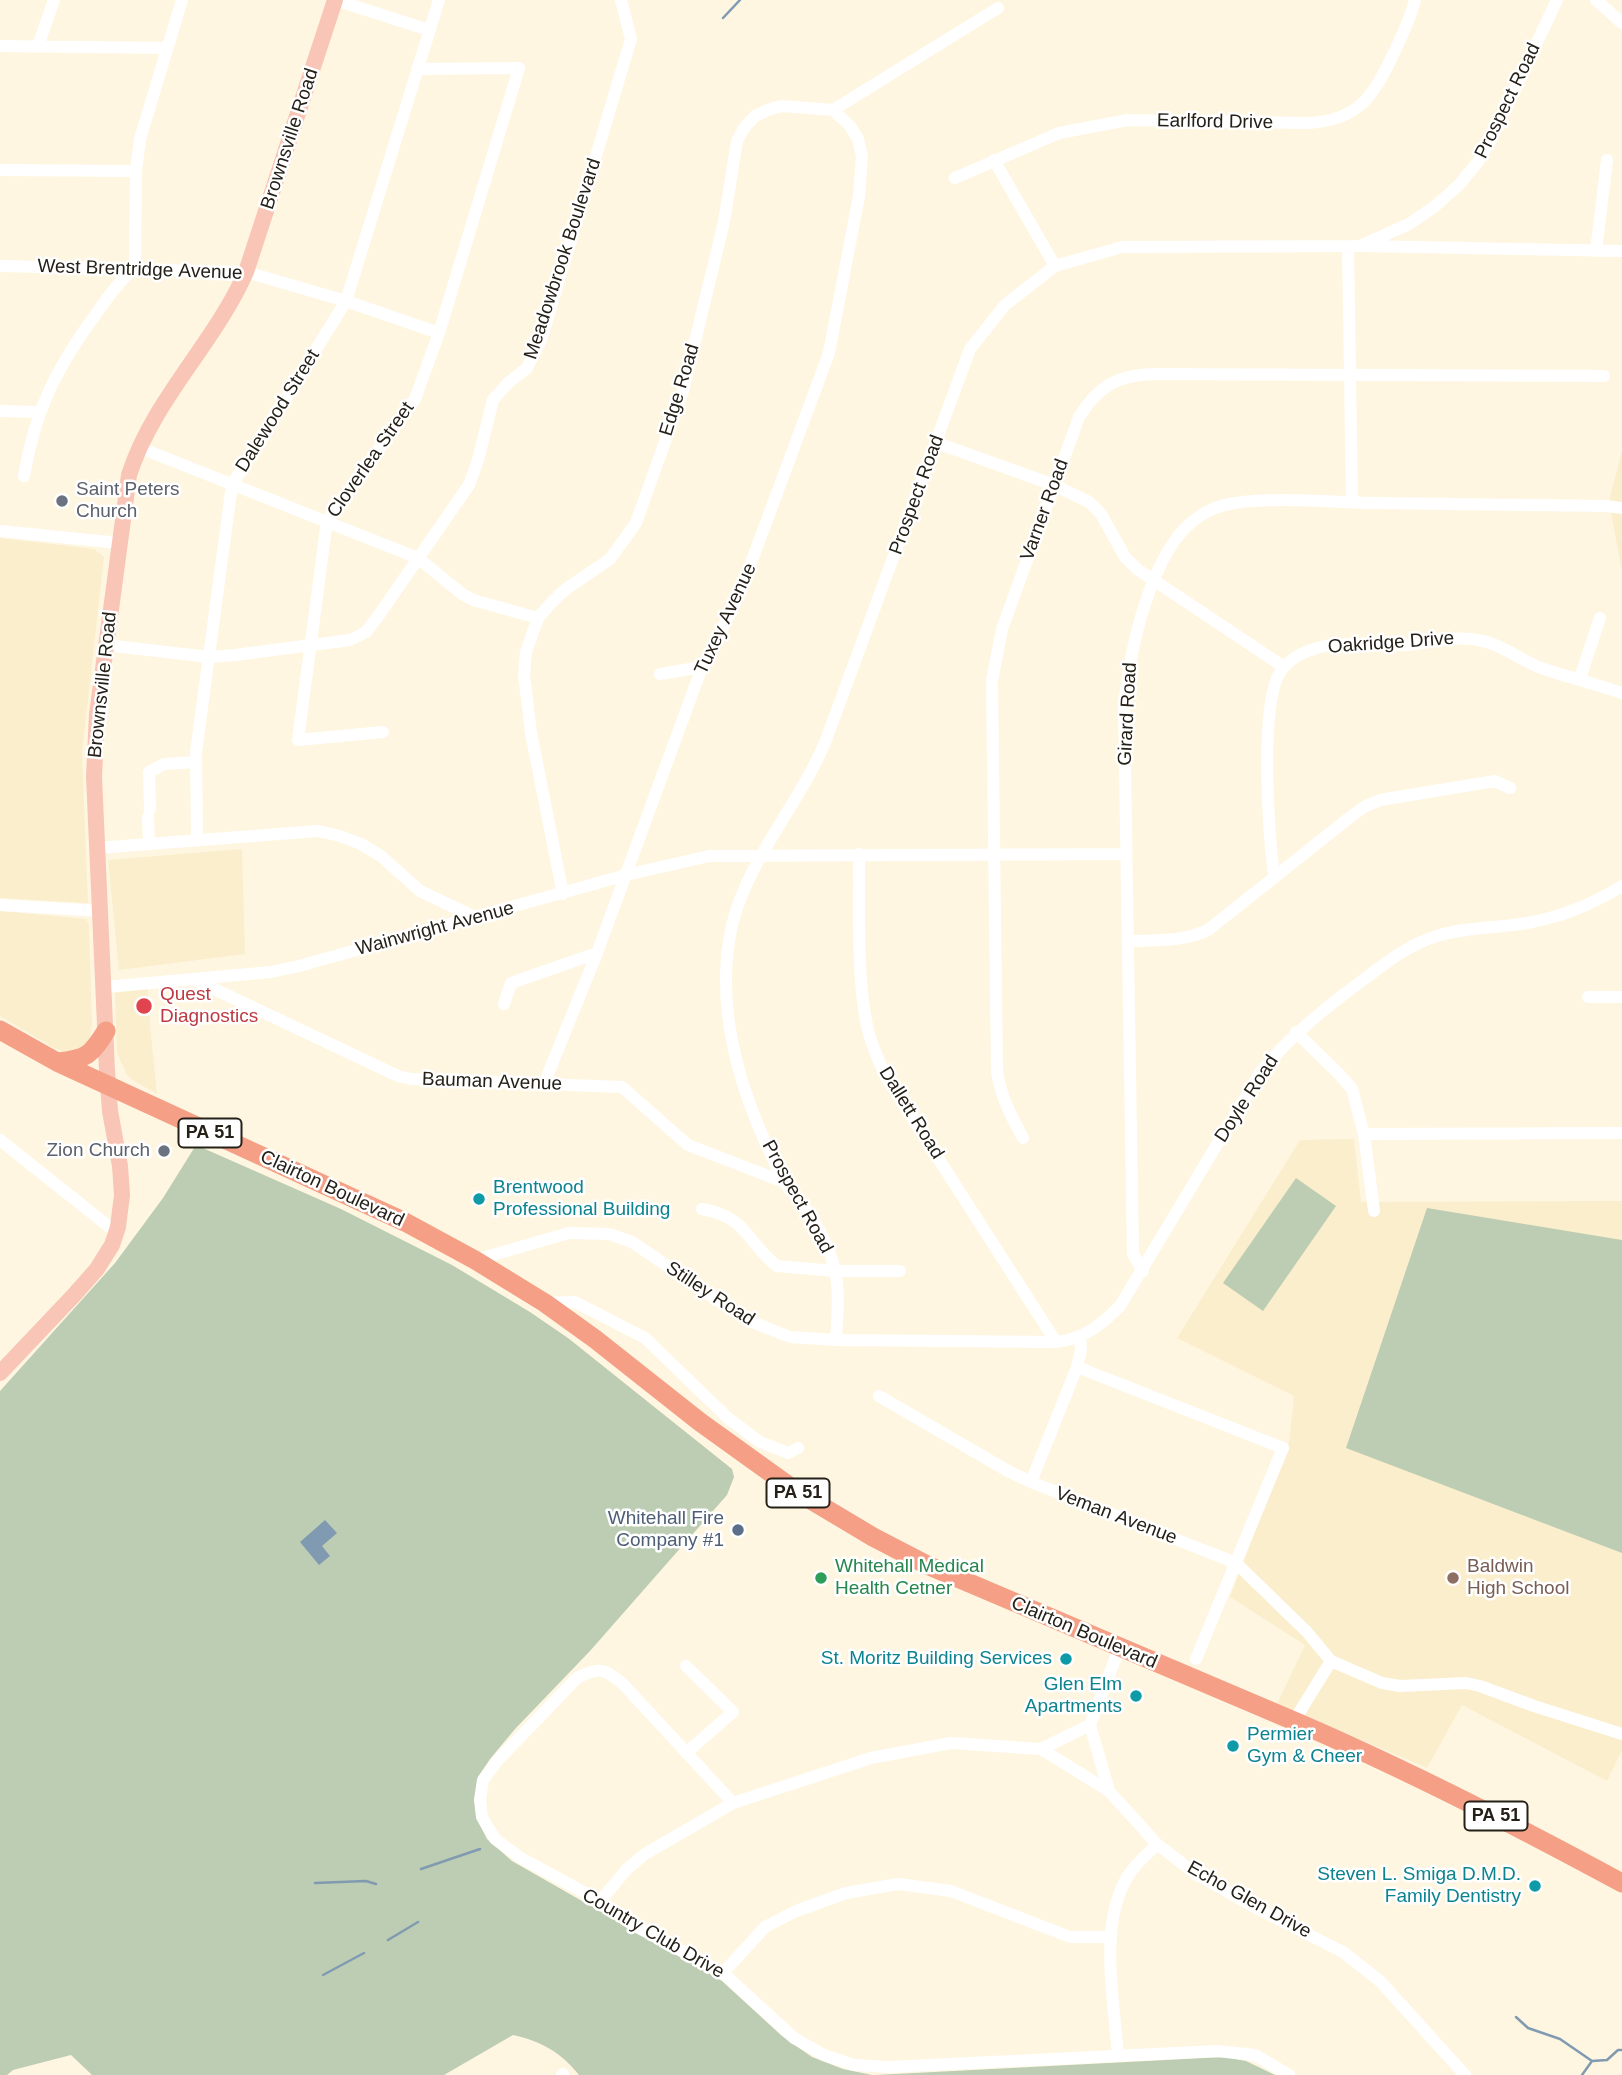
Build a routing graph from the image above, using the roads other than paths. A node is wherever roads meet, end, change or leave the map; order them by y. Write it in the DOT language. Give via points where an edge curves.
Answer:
graph roads {
  1 [pos="54,0"];
  2 [pos="182,0"];
  3 [pos="335,0"];
  4 [pos="439,0"];
  5 [pos="621,0"];
  6 [pos="1415,0"];
  7 [pos="1557,0"];
  8 [pos="1596,0"];
  9 [pos="998,8"];
  10 [pos="1622,23"];
  11 [pos="429,30"];
  12 [pos="0,46"];
  13 [pos="38,46"];
  14 [pos="167,48"];
  15 [pos="417,69"];
  16 [pos="833,110"];
  17 [pos="993,160"];
  18 [pos="1607,160"];
  19 [pos="0,170"];
  20 [pos="136,172"];
  21 [pos="955,178"];
  22 [pos="1354,247"];
  23 [pos="1596,251"];
  24 [pos="1622,251"];
  25 [pos="1055,266"];
  26 [pos="0,267"];
  27 [pos="135,268"];
  28 [pos="246,272"];
  29 [pos="346,301"];
  30 [pos="439,333"];
  31 [pos="1350,376"];
  32 [pos="1604,376"];
  33 [pos="0,411"];
  34 [pos="39,412"];
  35 [pos="937,443"];
  36 [pos="138,447"];
  37 [pos="24,476"];
  38 [pos="232,485"];
  39 [pos="1054,485"];
  40 [pos="1352,502"];
  41 [pos="1622,508"];
  42 [pos="327,521"];
  43 [pos="0,531"];
  44 [pos="119,543"];
  45 [pos="418,558"];
  46 [pos="1154,582"];
  47 [pos="538,618"];
  48 [pos="1600,618"];
  49 [pos="106,645"];
  50 [pos="310,645"];
  51 [pos="209,657"];
  52 [pos="702,667"];
  53 [pos="1284,667"];
  54 [pos="660,674"];
  55 [pos="1580,678"];
  56 [pos="1622,693"];
  57 [pos="383,732"];
  58 [pos="196,762"];
  59 [pos="1510,788"];
  60 [pos="197,839"];
  61 [pos="149,843"];
  62 [pos="97,848"];
  63 [pos="762,854"];
  64 [pos="859,854"];
  65 [pos="1126,854"];
  66 [pos="996,855"];
  67 [pos="626,875"];
  68 [pos="1274,876"];
  69 [pos="1622,886"];
  70 [pos="563,894"];
  71 [pos="0,905"];
  72 [pos="101,911"];
  73 [pos="477,918"];
  74 [pos="1129,941"];
  75 [pos="597,953"];
  76 [pos="193,979"];
  77 [pos="105,987"];
  78 [pos="1588,997"];
  79 [pos="1622,997"];
  80 [pos="504,1004"];
  81 [pos="0,1030"];
  82 [pos="106,1031"];
  83 [pos="1296,1032"];
  84 [pos="57,1062"];
  85 [pos="544,1084"];
  86 [pos="108,1085"];
  87 [pos="1622,1133"];
  88 [pos="1364,1134"];
  89 [pos="1023,1138"];
  90 [pos="0,1140"];
  91 [pos="784,1182"];
  92 [pos="702,1209"];
  93 [pos="1374,1211"];
  94 [pos="117,1233"];
  95 [pos="475,1260"];
  96 [pos="835,1271"];
  97 [pos="900,1271"];
  98 [pos="1143,1271"];
  99 [pos="545,1303"];
  100 [pos="1080,1336"];
  101 [pos="836,1340"];
  102 [pos="1056,1342"];
  103 [pos="1077,1367"];
  104 [pos="0,1373"];
  105 [pos="879,1396"];
  106 [pos="798,1448"];
  107 [pos="1031,1482"];
  108 [pos="1236,1563"];
  109 [pos="1119,1648"];
  110 [pos="1196,1659"];
  111 [pos="1331,1661"];
  112 [pos="687,1666"];
  113 [pos="1294,1721"];
  114 [pos="1090,1725"];
  115 [pos="1622,1734"];
  116 [pos="1041,1749"];
  117 [pos="686,1753"];
  118 [pos="1109,1791"];
  119 [pos="733,1803"];
  120 [pos="1157,1844"];
  121 [pos="1622,1883"];
  122 [pos="600,1901"];
  123 [pos="1110,1937"];
  124 [pos="723,1973"];
  125 [pos="1118,2055"];
  126 [pos="1289,2075"];
  127 [pos="1465,2075"];
  1 -- 13 [label="street"];
  2 -- 14 [label="street"];
  3 -- 11 [label="street"];
  3 -- 28 [label="main road, Brownsville Road"];
  4 -- 11 [label="street, Dalewood Street"];
  5 -- 45 [label="street, Meadowbrook Boulevard" via="631,38 534,355 494,400 469,485"];
  6 -- 17 [label="street, Earlford Drive" via="1377,88 1345,116 1307,124 1128,120 1059,133"];
  7 -- 22 [label="street, Prospect Road" via="1491,140 1459,185 1409,224"];
  8 -- 10 [label="street"];
  9 -- 16 [label="street"];
  11 -- 15 [label="street, Dalewood Street"];
  12 -- 13 [label="street"];
  13 -- 14 [label="street"];
  14 -- 20 [label="street" via="140,139"];
  15 -- 29 [label="street, Dalewood Street"];
  15 -- 30 [label="street, Cloverlea Street" via="519,68"];
  16 -- 47 [label="street, Edge Road" via="780,106 755,117 744,128 737,141 724,222 683,391 636,523 610,559 566,589"];
  16 -- 52 [label="street, Tuxey Avenue" via="850,126 862,156 859,196 829,352 738,598"];
  17 -- 21 [label="street, Earlford Drive"];
  17 -- 25 [label="street"];
  18 -- 23 [label="street"];
  19 -- 20 [label="street"];
  20 -- 27 [label="street"];
  22 -- 23 [label="street"];
  22 -- 25 [label="street, Prospect Road" via="1122,247"];
  22 -- 31 [label="street"];
  23 -- 24 [label="street"];
  25 -- 35 [label="street, Prospect Road" via="1005,305 970,349"];
  26 -- 27 [label="street, West Brentridge Avenue"];
  27 -- 28 [label="street, West Brentridge Avenue"];
  27 -- 34 [label="street" via="121,279 77,341"];
  28 -- 29 [label="street, West Brentridge Avenue"];
  28 -- 36 [label="main road, Brownsville Road" via="232,303"];
  29 -- 30 [label="street, West Brentridge Avenue"];
  29 -- 38 [label="street, Dalewood Street"];
  30 -- 42 [label="street, Cloverlea Street" via="415,399"];
  31 -- 32 [label="street, Varner Road"];
  31 -- 39 [label="street, Varner Road" via="1151,374 1115,381 1101,388 1079,417"];
  31 -- 40 [label="street"];
  33 -- 34 [label="street"];
  34 -- 37 [label="street"];
  35 -- 39 [label="street"];
  35 -- 63 [label="street, Prospect Road" via="818,759"];
  36 -- 38 [label="street"];
  36 -- 44 [label="main road, Brownsville Road" via="128,475"];
  38 -- 42 [label="street"];
  38 -- 51 [label="street, Dalewood Street"];
  39 -- 46 [label="street" via="1089,502 1125,556"];
  39 -- 66 [label="street, Varner Road" via="1002,629 992,681"];
  40 -- 41 [label="street, Girard Road"];
  40 -- 46 [label="street, Girard Road" via="1214,507 1172,542"];
  42 -- 45 [label="street"];
  42 -- 50 [label="street, Cloverlea Street"];
  43 -- 44 [label="street"];
  44 -- 49 [label="main road, Brownsville Road"];
  45 -- 47 [label="street" via="473,600"];
  45 -- 50 [label="street, Meadowbrook Boulevard" via="366,632 350,640"];
  46 -- 53 [label="street"];
  46 -- 65 [label="street, Girard Road" via="1126,680"];
  47 -- 70 [label="street, Edge Road" via="524,674"];
  48 -- 55 [label="street"];
  49 -- 51 [label="street, Meadowbrook Boulevard"];
  49 -- 62 [label="main road, Brownsville Road" via="94,776"];
  50 -- 51 [label="street, Meadowbrook Boulevard"];
  50 -- 57 [label="street, Cloverlea Street" via="298,740"];
  51 -- 58 [label="street, Dalewood Street"];
  52 -- 54 [label="street"];
  52 -- 67 [label="street, Tuxey Avenue"];
  53 -- 55 [label="street, Oakridge Drive" via="1323,646 1408,645 1461,638 1482,640 1541,667"];
  53 -- 68 [label="street" via="1276,680 1268,716"];
  55 -- 56 [label="street, Oakridge Drive"];
  58 -- 60 [label="street, Dalewood Street"];
  58 -- 61 [label="street" via="164,764 149,772"];
  59 -- 68 [label="street" via="1495,781 1380,800 1349,817"];
  60 -- 61 [label="street"];
  60 -- 73 [label="street" via="299,831 340,836 382,856 420,891"];
  61 -- 62 [label="street"];
  62 -- 72 [label="main road, Brownsville Road"];
  63 -- 64 [label="street, Wainwright Avenue"];
  63 -- 67 [label="street, Wainwright Avenue" via="709,856"];
  63 -- 91 [label="street, Prospect Road" via="732,926 726,995 730,1033 747,1098"];
  64 -- 66 [label="street, Wainwright Avenue"];
  64 -- 102 [label="street, Dallett Road" via="862,996 874,1051 886,1077"];
  65 -- 66 [label="street, Wainwright Avenue"];
  65 -- 74 [label="street, Girard Road"];
  66 -- 89 [label="street, Varner Road" via="997,1072 1006,1106"];
  67 -- 70 [label="street, Wainwright Avenue"];
  67 -- 75 [label="street, Tuxey Avenue"];
  68 -- 74 [label="street" via="1195,936"];
  69 -- 83 [label="street, Doyle Road" via="1558,916 1440,934 1422,941 1389,960"];
  70 -- 73 [label="street, Wainwright Avenue"];
  71 -- 72 [label="street"];
  72 -- 77 [label="main road, Brownsville Road"];
  73 -- 76 [label="street, Wainwright Avenue" via="299,966"];
  74 -- 98 [label="street, Girard Road" via="1133,1254"];
  75 -- 80 [label="street" via="511,983"];
  75 -- 85 [label="street, Tuxey Avenue"];
  76 -- 77 [label="street, Wainwright Avenue"];
  76 -- 85 [label="street, Bauman Avenue" via="398,1076"];
  77 -- 82 [label="main road, Brownsville Road"];
  78 -- 79 [label="street"];
  81 -- 84 [label="highway, Clairton Boulevard / PA 51"];
  82 -- 84 [label="highway" via="89,1054"];
  82 -- 86 [label="main road, Brownsville Road"];
  83 -- 88 [label="street" via="1352,1090"];
  83 -- 98 [label="street, Doyle Road" via="1254,1082"];
  84 -- 86 [label="highway, Clairton Boulevard / PA 51"];
  85 -- 91 [label="street, Bauman Avenue" via="622,1087 688,1145"];
  86 -- 94 [label="main road, Brownsville Road" via="122,1195"];
  86 -- 95 [label="highway, Clairton Boulevard / PA 51" via="405,1222"];
  87 -- 88 [label="street"];
  88 -- 93 [label="street"];
  90 -- 94 [label="street"];
  91 -- 96 [label="street, Prospect Road" via="814,1221"];
  92 -- 96 [label="street" via="736,1221 777,1266"];
  94 -- 104 [label="main road, Brownsville Road" via="97,1269"];
  95 -- 99 [label="highway, Clairton Boulevard / PA 51"];
  95 -- 101 [label="street, Stilley Road" via="569,1233 609,1234 632,1242 747,1320 790,1337"];
  96 -- 97 [label="street"];
  96 -- 101 [label="street, Prospect Road"];
  98 -- 100 [label="street, Doyle Road" via="1121,1307"];
  99 -- 106 [label="street, Clairton Boulevard" via="575,1302 645,1338 696,1390 760,1442 788,1453"];
  99 -- 109 [label="highway, Clairton Boulevard / PA 51" via="756,1464 830,1512 927,1565"];
  100 -- 102 [label="street, Stilley Road"];
  100 -- 103 [label="street"];
  101 -- 102 [label="street, Stilley Road"];
  103 -- 107 [label="street"];
  103 -- 108 [label="street" via="1283,1448"];
  105 -- 107 [label="street, Veman Avenue"];
  107 -- 108 [label="street, Veman Avenue"];
  108 -- 110 [label="street"];
  108 -- 111 [label="street, Veman Avenue"];
  109 -- 113 [label="highway, Clairton Boulevard / PA 51"];
  109 -- 114 [label="street"];
  111 -- 113 [label="street"];
  111 -- 115 [label="street" via="1382,1683 1480,1686"];
  112 -- 117 [label="street" via="733,1713"];
  113 -- 121 [label="highway, Clairton Boulevard / PA 51" via="1471,1804"];
  114 -- 116 [label="street"];
  114 -- 118 [label="street"];
  116 -- 118 [label="street, Echo Glen Drive"];
  116 -- 119 [label="street, Echo Glen Drive" via="951,1743 871,1758"];
  117 -- 119 [label="street, Country Club Drive"];
  117 -- 122 [label="street, Country Club Drive" via="623,1684 607,1671 592,1670 577,1678 483,1780 482,1817 495,1839"];
  118 -- 120 [label="street, Echo Glen Drive"];
  119 -- 122 [label="street, Echo Glen Drive" via="645,1854"];
  120 -- 123 [label="street" via="1129,1875 1115,1905"];
  120 -- 127 [label="street, Echo Glen Drive" via="1196,1874 1343,1952 1380,1981"];
  122 -- 124 [label="street, Country Club Drive" via="637,1927"];
  123 -- 124 [label="street" via="1070,1937 951,1891 898,1884 846,1893 796,1911 765,1927"];
  123 -- 125 [label="street"];
  124 -- 125 [label="street, Country Club Drive" via="794,2038 854,2065"];
  125 -- 126 [label="street, Country Club Drive" via="1255,2055"];
}
